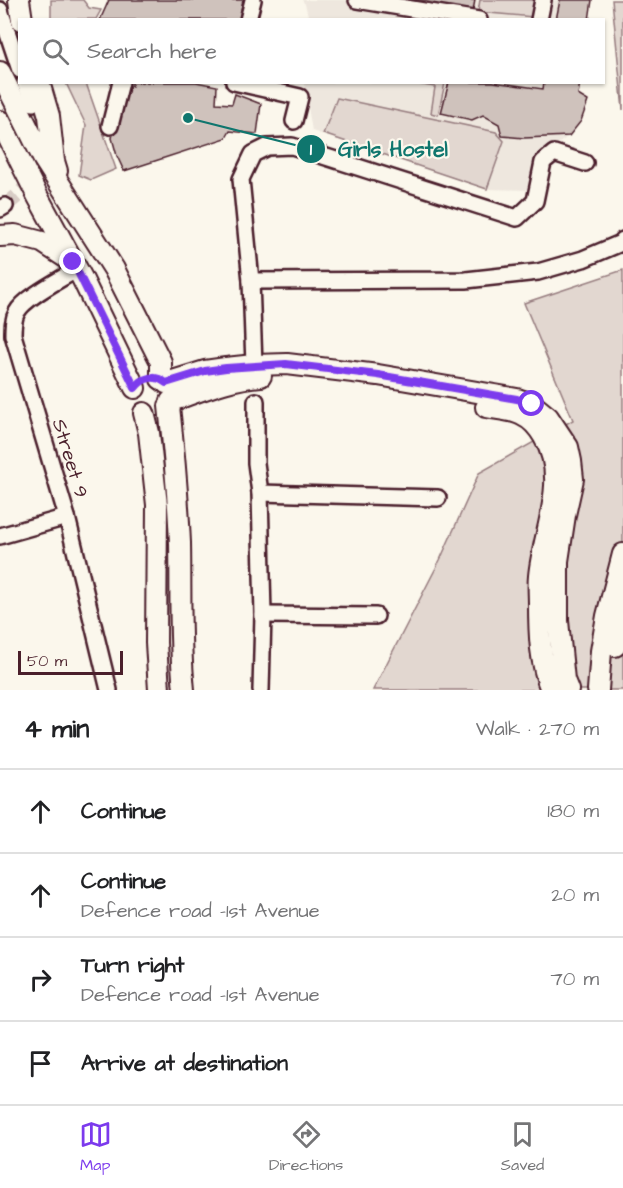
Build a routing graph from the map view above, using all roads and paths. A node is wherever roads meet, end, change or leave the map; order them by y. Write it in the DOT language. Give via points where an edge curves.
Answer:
graph roads {
  1 [pos="19,0"];
  2 [pos="253,0"];
  3 [pos="357,0"];
  4 [pos="543,0"];
  5 [pos="0,10"];
  6 [pos="22,18"];
  7 [pos="248,18"];
  8 [pos="467,18"];
  9 [pos="539,18"];
  10 [pos="18,64"];
  11 [pos="0,72"];
  12 [pos="26,84"];
  13 [pos="40,84"];
  14 [pos="120,84"];
  15 [pos="231,87"];
  16 [pos="33,103"];
  17 [pos="0,121"];
  18 [pos="294,121"];
  19 [pos="110,126"];
  20 [pos="585,163"];
  21 [pos="61,187"];
  22 [pos="0,236"];
  23 [pos="623,240"];
  24 [pos="75,266"];
  25 [pos="251,281"];
  26 [pos="254,365"];
  27 [pos="135,388"];
  28 [pos="167,392"];
  29 [pos="256,401"];
  30 [pos="144,413"];
  31 [pos="260,493"];
  32 [pos="438,498"];
  33 [pos="67,517"];
  34 [pos="0,536"];
  35 [pos="623,554"];
  36 [pos="623,607"];
  37 [pos="263,615"];
  38 [pos="376,616"];
  39 [pos="109,690"];
  40 [pos="159,690"];
  41 [pos="184,690"];
  42 [pos="261,690"];
  43 [pos="551,690"];
  44 [pos="568,690"];
  45 [pos="598,690"];
  46 [pos="610,690"];
  1 -- 6 [label="main road"];
  2 -- 7 [label="street"];
  3 -- 8 [label="street"];
  4 -- 9 [label="street"];
  5 -- 10 [label="street"];
  11 -- 21 [label="main road"];
  12 -- 16 [label="street"];
  13 -- 21 [label="main road"];
  14 -- 19 [label="street"];
  15 -- 18 [label="street" via="300,96"];
  17 -- 24 [label="main road"];
  20 -- 25 [label="street" via="554,153 543,162 535,201 517,218 292,146 267,147 253,154 241,179"];
  21 -- 28 [label="main road" via="114,269 161,362"];
  22 -- 24 [label="main road" via="15,235 42,242"];
  23 -- 25 [label="street" via="583,259 538,272 466,280"];
  24 -- 27 [label="main road"];
  24 -- 33 [label="street, Street 9" via="24,302 13,324 13,336"];
  25 -- 26 [label="street"];
  26 -- 28 [label="main road" via="205,371"];
  26 -- 44 [label="main road" via="286,364 378,375 517,399 532,404 548,417 568,447 572,461 573,479 558,561 558,621"];
  27 -- 28 [label="main road" via="155,377"];
  27 -- 30 [label="main road" via="135,403"];
  28 -- 30 [label="main road" via="159,414"];
  28 -- 41 [label="main road" via="177,483"];
  28 -- 43 [label="main road" via="248,377 293,376 366,385 522,414 539,428 554,463 554,498 539,576 541,650"];
  29 -- 31 [label="street"];
  30 -- 40 [label="main road" via="157,505"];
  31 -- 32 [label="street"];
  31 -- 37 [label="street"];
  33 -- 34 [label="street"];
  33 -- 39 [label="street, Street 9"];
  35 -- 45 [label="main road" via="607,616"];
  36 -- 46 [label="main road"];
  37 -- 38 [label="street"];
  37 -- 42 [label="street"];
}
